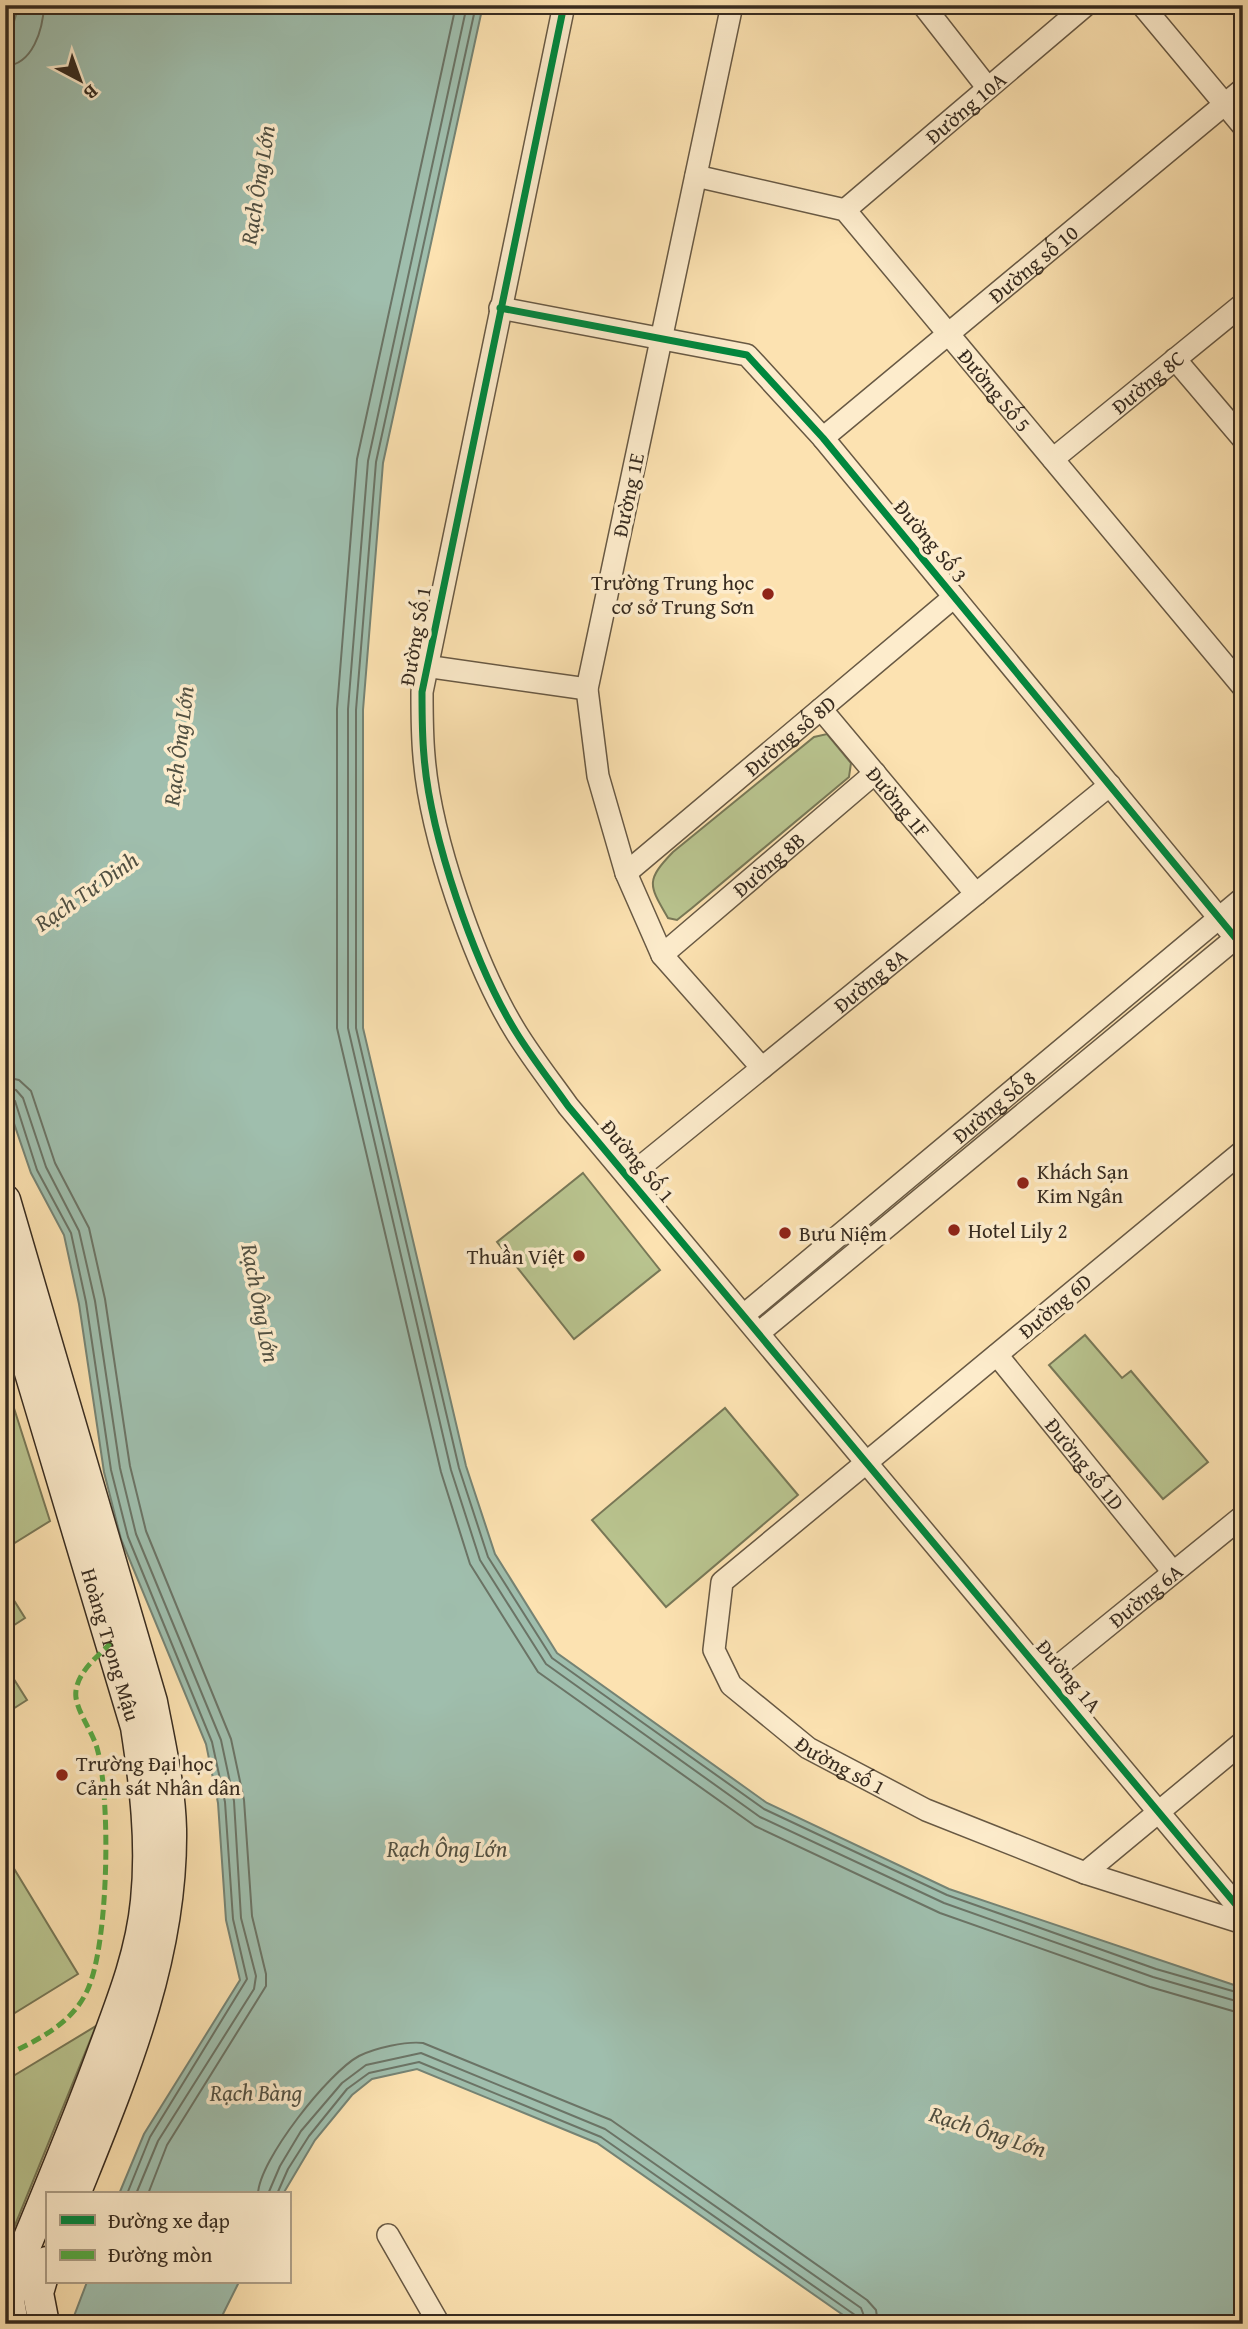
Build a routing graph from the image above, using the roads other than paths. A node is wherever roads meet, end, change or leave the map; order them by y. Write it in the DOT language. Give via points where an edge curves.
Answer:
graph roads {
  1 [pos="564,5"];
  2 [pos="732,5"];
  3 [pos="923,5"];
  4 [pos="1086,5"];
  5 [pos="1142,5"];
  6 [pos="987,87"];
  7 [pos="1243,89"];
  8 [pos="1224,103"];
  9 [pos="1243,126"];
  10 [pos="696,176"];
  11 [pos="845,209"];
  12 [pos="1243,304"];
  13 [pos="500,308"];
  14 [pos="949,334"];
  15 [pos="661,339"];
  16 [pos="1175,359"];
  17 [pos="823,438"];
  18 [pos="1243,439"];
  19 [pos="1053,459"];
  20 [pos="954,597"];
  21 [pos="425,666"];
  22 [pos="1243,687"];
  23 [pos="587,689"];
  24 [pos="821,709"];
  25 [pos="874,773"];
  26 [pos="1110,785"];
  27 [pos="626,873"];
  28 [pos="976,894"];
  29 [pos="1243,898"];
  30 [pos="1219,918"];
  31 [pos="1240,939"];
  32 [pos="662,955"];
  33 [pos="762,1068"];
  34 [pos="1243,1151"];
  35 [pos="628,1177"];
  36 [pos="5,1200"];
  37 [pos="5,1289"];
  38 [pos="745,1314"];
  39 [pos="760,1332"];
  40 [pos="997,1355"];
  41 [pos="867,1462"];
  42 [pos="1243,1516"];
  43 [pos="1173,1572"];
  44 [pos="1046,1676"];
  45 [pos="1243,1742"];
  46 [pos="1159,1812"];
  47 [pos="1085,1873"];
  48 [pos="1243,1913"];
  49 [pos="1243,1923"];
  50 [pos="93,2115"];
  51 [pos="55,2192"];
  52 [pos="75,2192"];
  53 [pos="46,2210"];
  54 [pos="388,2235"];
  55 [pos="46,2265"];
  56 [pos="13,2324"];
  57 [pos="44,2324"];
  58 [pos="439,2324"];
  1 -- 13 [label="street, Đường Số 1"];
  2 -- 10 [label="street, Đường 1E"];
  3 -- 6 [label="street"];
  4 -- 6 [label="street, Đường 10A"];
  5 -- 8 [label="street"];
  6 -- 11 [label="street, Đường 10A"];
  7 -- 8 [label="street, Đường số 10"];
  8 -- 9 [label="street"];
  8 -- 14 [label="street, Đường số 10"];
  10 -- 11 [label="street"];
  10 -- 15 [label="street, Đường 1E"];
  11 -- 14 [label="street, Đường Số 5"];
  12 -- 16 [label="street, Đường 8C"];
  13 -- 15 [label="street, Đường Số 3"];
  13 -- 21 [label="street, Đường Số 1"];
  14 -- 17 [label="street, Đường số 10"];
  14 -- 19 [label="street, Đường Số 5"];
  15 -- 17 [label="street, Đường Số 3" via="747,355"];
  15 -- 23 [label="street, Đường 1E"];
  16 -- 18 [label="street"];
  16 -- 19 [label="street, Đường 8C"];
  17 -- 20 [label="street, Đường Số 3"];
  19 -- 22 [label="street, Đường Số 5"];
  20 -- 24 [label="street, Đường số 8D"];
  20 -- 26 [label="street, Đường Số 3"];
  21 -- 23 [label="street"];
  21 -- 35 [label="street, Đường Số 1" via="424,757 436,823 482,964 516,1031 568,1106"];
  23 -- 27 [label="street, Đường 1E" via="598,776"];
  24 -- 25 [label="street, Đường 1F"];
  24 -- 27 [label="street, Đường số 8D"];
  25 -- 28 [label="street, Đường 1F"];
  25 -- 32 [label="street, Đường 8B"];
  26 -- 28 [label="street, Đường 8A"];
  26 -- 30 [label="street, Đường Số 3"];
  27 -- 32 [label="street, Đường 1E"];
  28 -- 33 [label="street, Đường 8A"];
  29 -- 30 [label="street, Đường Số 8"];
  30 -- 31 [label="street, Đường Số 3"];
  30 -- 38 [label="street, Đường Số 8"];
  31 -- 39 [label="street, Đường Số 8"];
  32 -- 33 [label="street, Đường 1E"];
  33 -- 35 [label="street, Đường 8A"];
  34 -- 40 [label="street, Đường 6D"];
  35 -- 38 [label="street, Đường Số 1"];
  36 -- 50 [label="main road, Hoàng Trọng Mậu" via="152,1703 169,1798 169,1886 156,1968"];
  37 -- 50 [label="main road, Hoàng Trọng Mậu" via="136,1727 146,1804 146,1902"];
  38 -- 39 [label="street, Đường Số 1"];
  39 -- 41 [label="street"];
  40 -- 41 [label="street, Đường 6D"];
  40 -- 43 [label="street, Đường số 1D"];
  41 -- 44 [label="street, Đường 1A"];
  41 -- 47 [label="street, Đường số 1" via="722,1582 715,1650 731,1685 808,1748 926,1810"];
  42 -- 43 [label="street, Đường 6A"];
  43 -- 44 [label="street, Đường 6A"];
  44 -- 46 [label="street, Đường 1A"];
  45 -- 46 [label="street"];
  46 -- 47 [label="street"];
  46 -- 48 [label="street, Đường 1A"];
  47 -- 49 [label="street, Đường số 1"];
  50 -- 51 [label="main road, Hoàng Trọng Mậu"];
  50 -- 52 [label="main road, Hoàng Trọng Mậu"];
  53 -- 56 [label="main road, Hoàng Trọng Mậu" via="13,2276 9,2301"];
  54 -- 58 [label="street"];
  55 -- 57 [label="main road" via="38,2293"];
}
